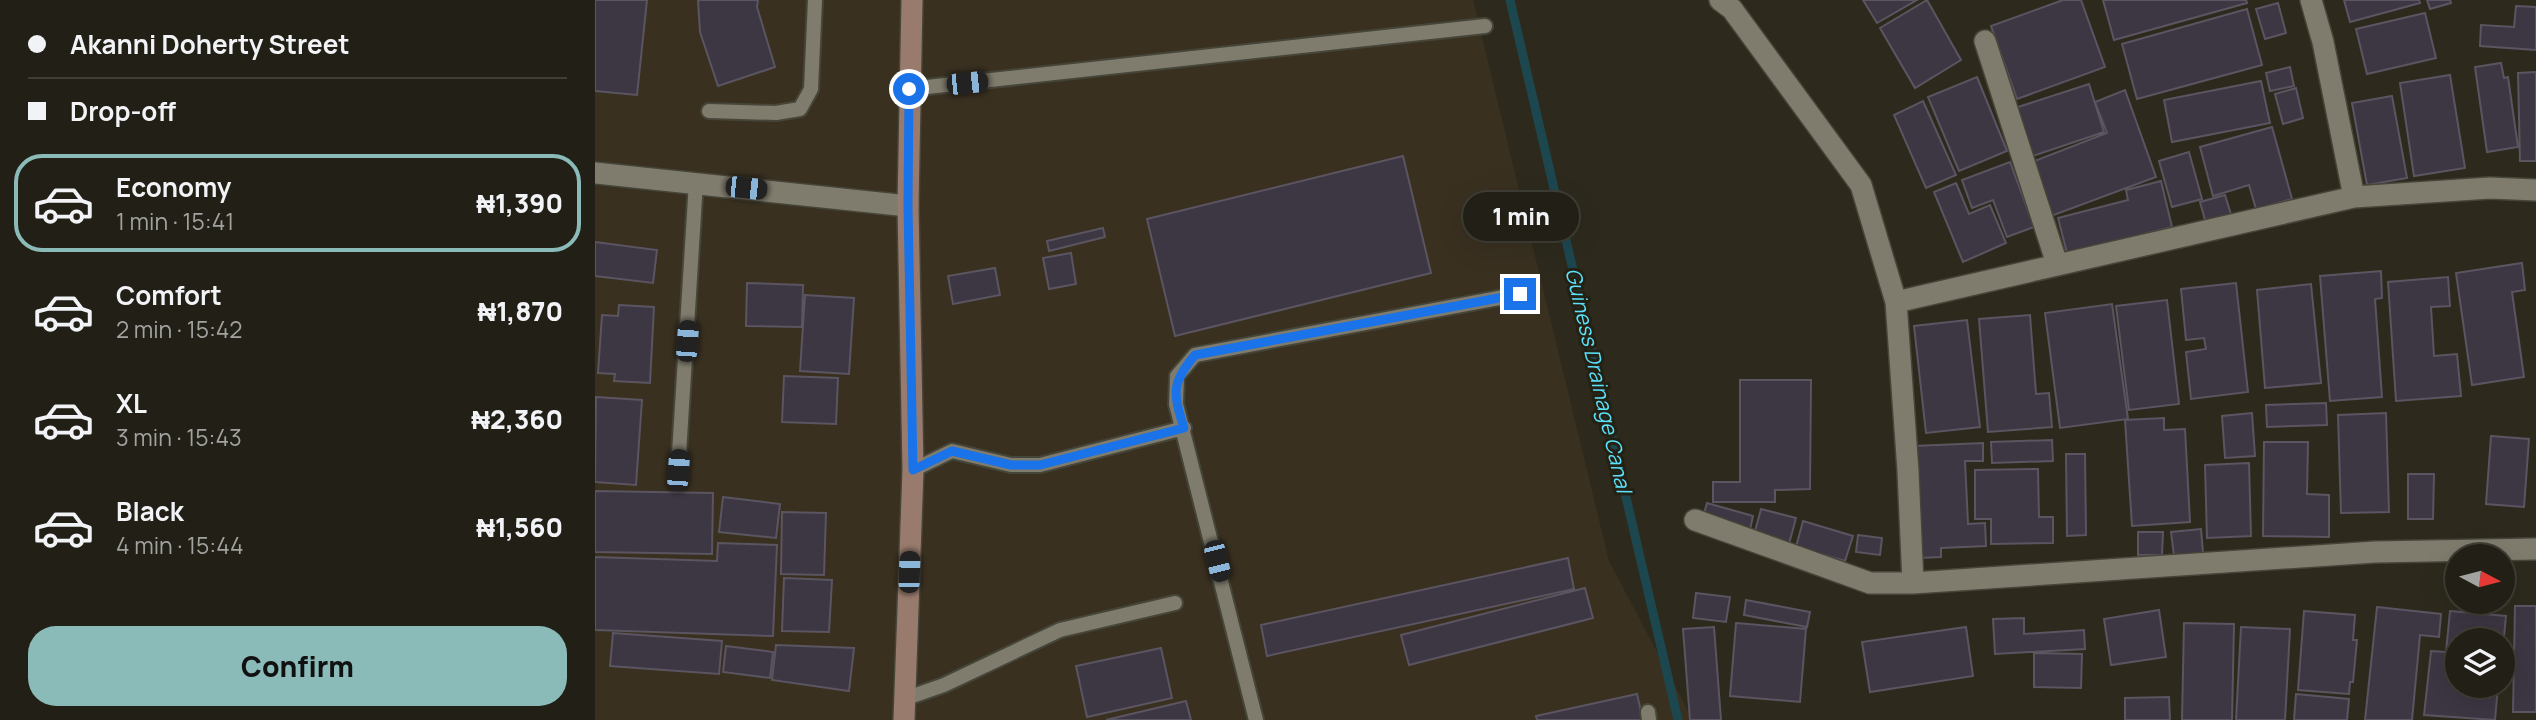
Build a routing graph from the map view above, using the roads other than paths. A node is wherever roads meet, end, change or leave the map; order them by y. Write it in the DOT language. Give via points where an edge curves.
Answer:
graph roads {
  1 [pos="815,0"];
  2 [pos="912,0"];
  3 [pos="1720,0"];
  4 [pos="2311,0"];
  5 [pos="1485,26"];
  6 [pos="1985,41"];
  7 [pos="909,89"];
  8 [pos="709,111"];
  9 [pos="595,173"];
  10 [pos="696,182"];
  11 [pos="2536,190"];
  12 [pos="2354,197"];
  13 [pos="908,206"];
  14 [pos="2057,264"];
  15 [pos="1520,294"];
  16 [pos="1896,302"];
  17 [pos="1184,428"];
  18 [pos="678,470"];
  19 [pos="913,470"];
  20 [pos="1695,520"];
  21 [pos="2536,549"];
  22 [pos="1913,583"];
  23 [pos="1175,603"];
  24 [pos="904,710"];
  25 [pos="1256,720"];
  1 -- 8 [label="lane" via="811,89 800,109"];
  2 -- 7 [label="street"];
  3 -- 16 [label="street" via="1733,9 1861,185"];
  4 -- 12 [label="street"];
  5 -- 7 [label="lane"];
  6 -- 14 [label="street"];
  7 -- 13 [label="street"];
  9 -- 10 [label="street"];
  10 -- 13 [label="street"];
  10 -- 18 [label="lane"];
  11 -- 12 [label="street" via="2490,188"];
  12 -- 14 [label="street"];
  13 -- 19 [label="street"];
  14 -- 16 [label="street"];
  15 -- 17 [label="lane" via="1195,355 1177,376 1176,404"];
  16 -- 22 [label="street"];
  17 -- 19 [label="lane" via="1040,465 1011,465 952,451"];
  17 -- 25 [label="lane"];
  19 -- 24 [label="street"];
  20 -- 22 [label="street" via="1870,583"];
  21 -- 22 [label="street" via="2375,552"];
  23 -- 24 [label="lane" via="1060,630 944,685"];
}
